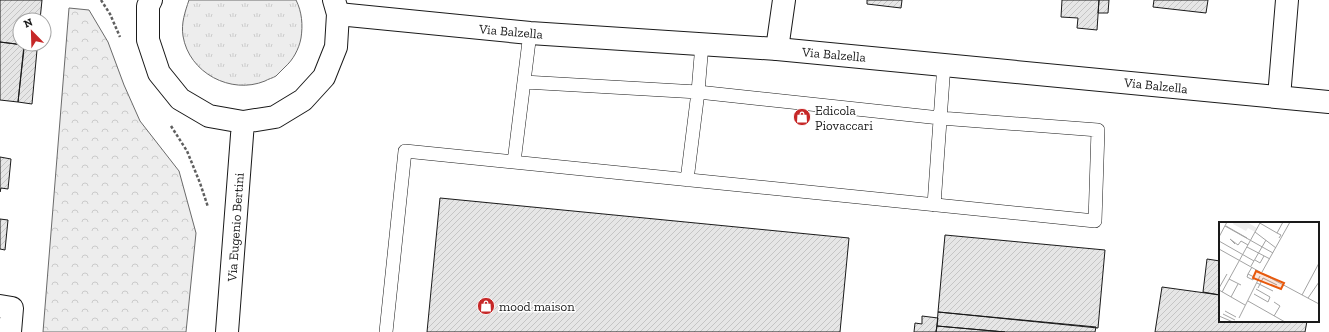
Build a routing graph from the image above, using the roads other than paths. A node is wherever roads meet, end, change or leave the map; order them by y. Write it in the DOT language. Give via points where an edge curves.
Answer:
graph roads {
  1 [pos="151,0"];
  2 [pos="784,0"];
  3 [pos="1287,0"];
  4 [pos="336,7"];
  5 [pos="530,33"];
  6 [pos="702,44"];
  7 [pos="777,49"];
  8 [pos="944,64"];
  9 [pos="524,82"];
  10 [pos="698,92"];
  11 [pos="1279,97"];
  12 [pos="1329,102"];
  13 [pos="940,118"];
  14 [pos="243,122"];
  15 [pos="514,162"];
  16 [pos="687,180"];
  17 [pos="934,205"];
  18 [pos="0,306"];
  19 [pos="10,332"];
  20 [pos="227,332"];
  21 [pos="386,332"];
  1 -- 14 [label="street" via="148,6 148,40 159,73 180,99 209,116"];
  2 -- 7 [label="street"];
  3 -- 11 [label="street"];
  4 -- 5 [label="street, Via Balzella"];
  4 -- 14 [label="street" via="336,46 324,76 302,100 275,117"];
  5 -- 6 [label="street, Via Balzella"];
  5 -- 9 [label="lane"];
  6 -- 7 [label="street, Via Balzella"];
  6 -- 10 [label="lane"];
  7 -- 8 [label="street, Via Balzella"];
  8 -- 11 [label="street, Via Balzella"];
  8 -- 13 [label="lane"];
  9 -- 10 [label="lane"];
  9 -- 15 [label="lane"];
  10 -- 13 [label="lane"];
  10 -- 16 [label="lane"];
  11 -- 12 [label="street, Via Balzella"];
  13 -- 17 [label="lane"];
  13 -- 17 [label="lane" via="1098,130 1095,221"];
  14 -- 20 [label="street, Via Eugenio Bertini"];
  15 -- 16 [label="lane"];
  15 -- 21 [label="lane" via="406,151"];
  16 -- 17 [label="lane"];
  18 -- 19 [label="street" via="12,308"];
}
